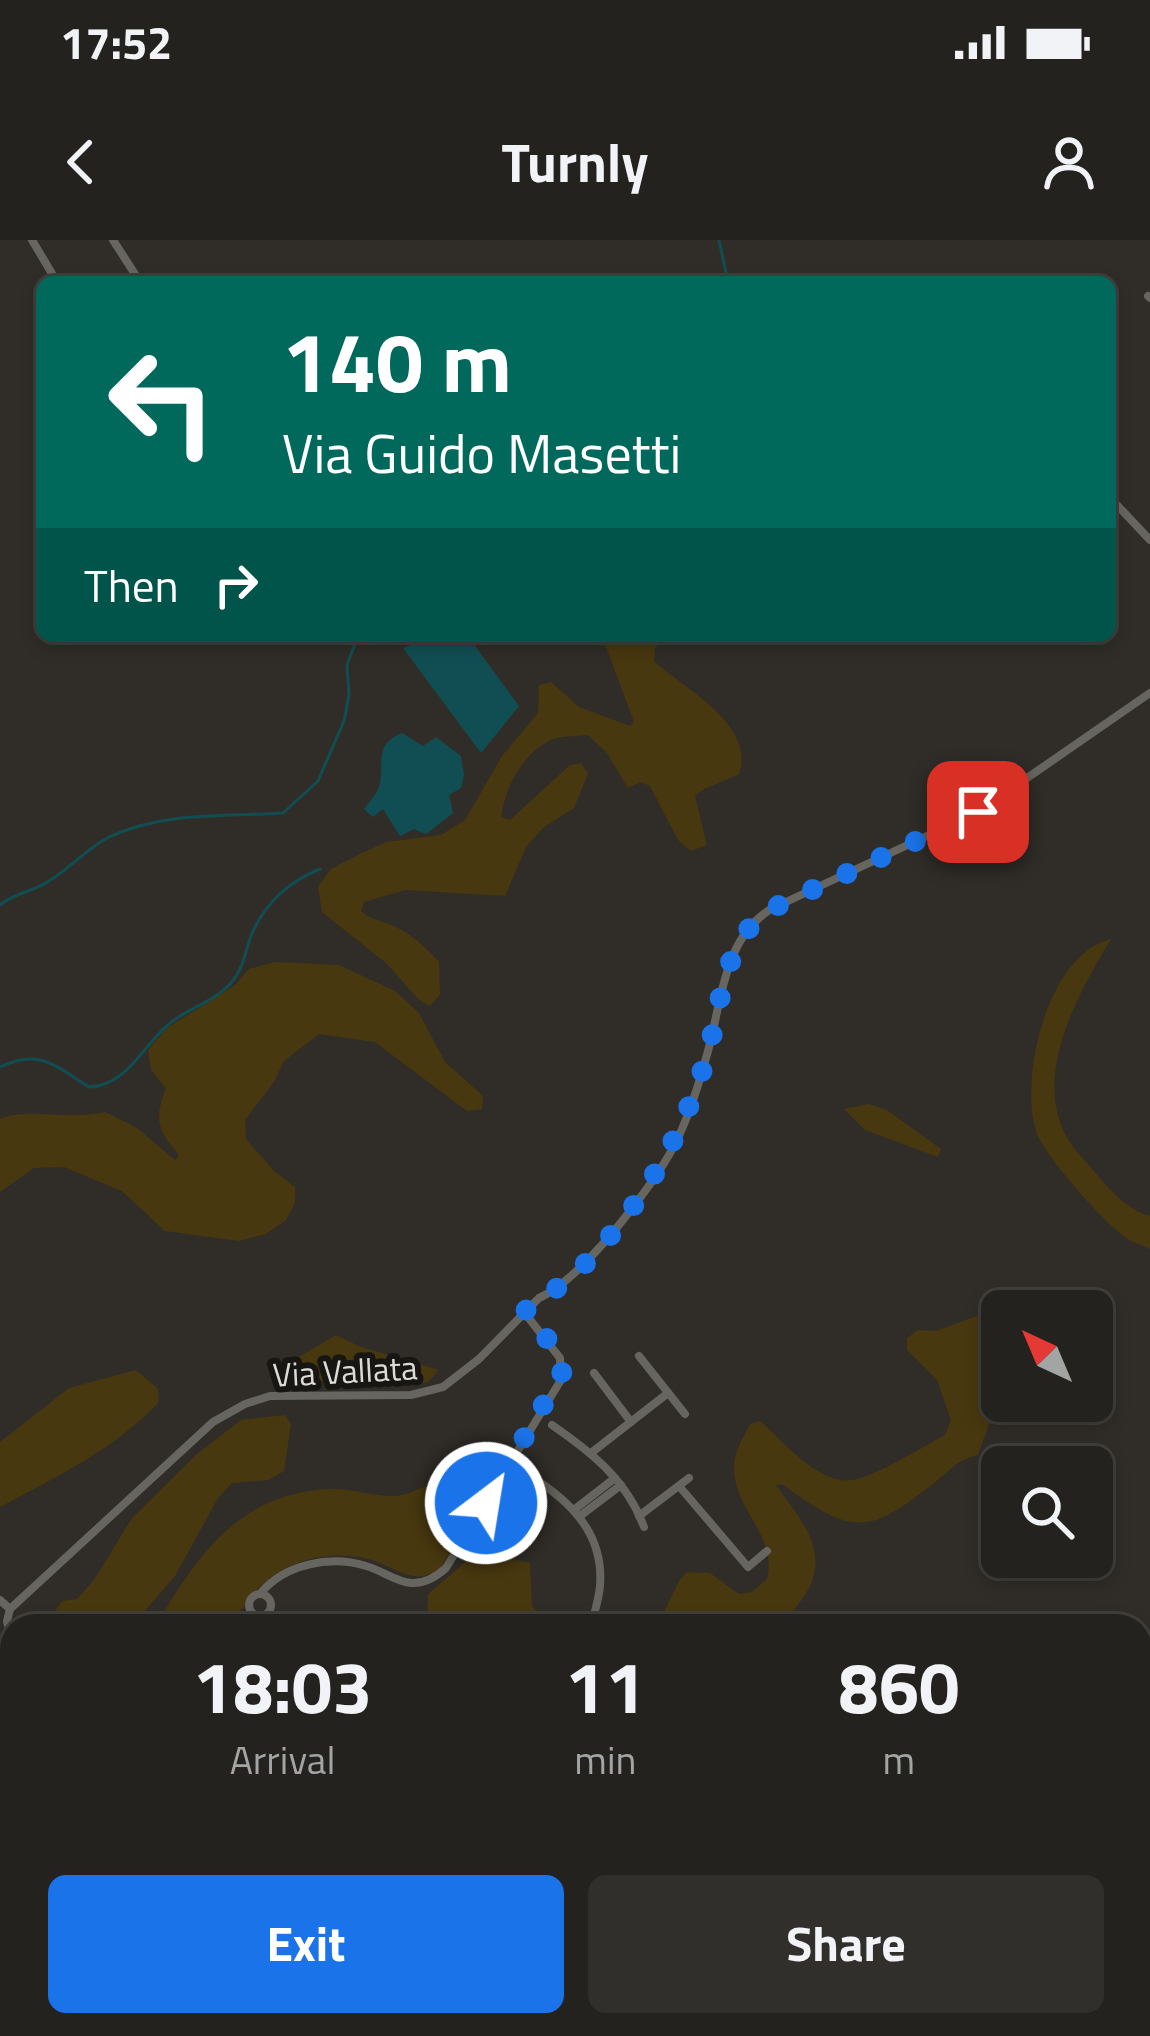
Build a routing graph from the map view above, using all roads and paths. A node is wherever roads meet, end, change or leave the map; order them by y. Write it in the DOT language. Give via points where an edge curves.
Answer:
graph roads {
  1 [pos="32,240"];
  2 [pos="113,240"];
  3 [pos="54,276"];
  4 [pos="136,276"];
  5 [pos="1118,505"];
  6 [pos="1150,540"];
  7 [pos="1150,693"];
  8 [pos="524,1312"];
  9 [pos="639,1356"];
  10 [pos="594,1372"];
  11 [pos="668,1393"];
  12 [pos="685,1414"];
  13 [pos="631,1422"];
  14 [pos="552,1425"];
  15 [pos="591,1453"];
  16 [pos="510,1463"];
  17 [pos="689,1478"];
  18 [pos="618,1482"];
  19 [pos="679,1486"];
  20 [pos="578,1512"];
  21 [pos="640,1516"];
  22 [pos="644,1527"];
  23 [pos="767,1551"];
  24 [pos="260,1594"];
  25 [pos="0,1600"];
  26 [pos="10,1609"];
  27 [pos="9,1614"];
  28 [pos="597,1614"];
  1 -- 3 [label="street"];
  2 -- 4 [label="street"];
  5 -- 6 [label="street"];
  7 -- 8 [label="street, Via Vallata" via="978,812 751,923 737,944 669,1155 580,1269"];
  8 -- 16 [label="street" via="555,1348 562,1373"];
  8 -- 26 [label="street, Via Vallata" via="455,1381 434,1391 270,1396 230,1412"];
  9 -- 11 [label="street"];
  10 -- 13 [label="street"];
  11 -- 12 [label="street"];
  11 -- 13 [label="street"];
  13 -- 15 [label="street"];
  14 -- 15 [label="street"];
  15 -- 18 [label="street"];
  16 -- 20 [label="street"];
  16 -- 24 [label="street" via="433,1578 406,1582 328,1561 290,1571"];
  17 -- 19 [label="street"];
  18 -- 20 [label="street"];
  18 -- 21 [label="street"];
  19 -- 21 [label="street"];
  19 -- 23 [label="street" via="748,1567"];
  20 -- 28 [label="street" via="600,1572"];
  21 -- 22 [label="street"];
  25 -- 26 [label="street"];
  26 -- 27 [label="street"];
}
